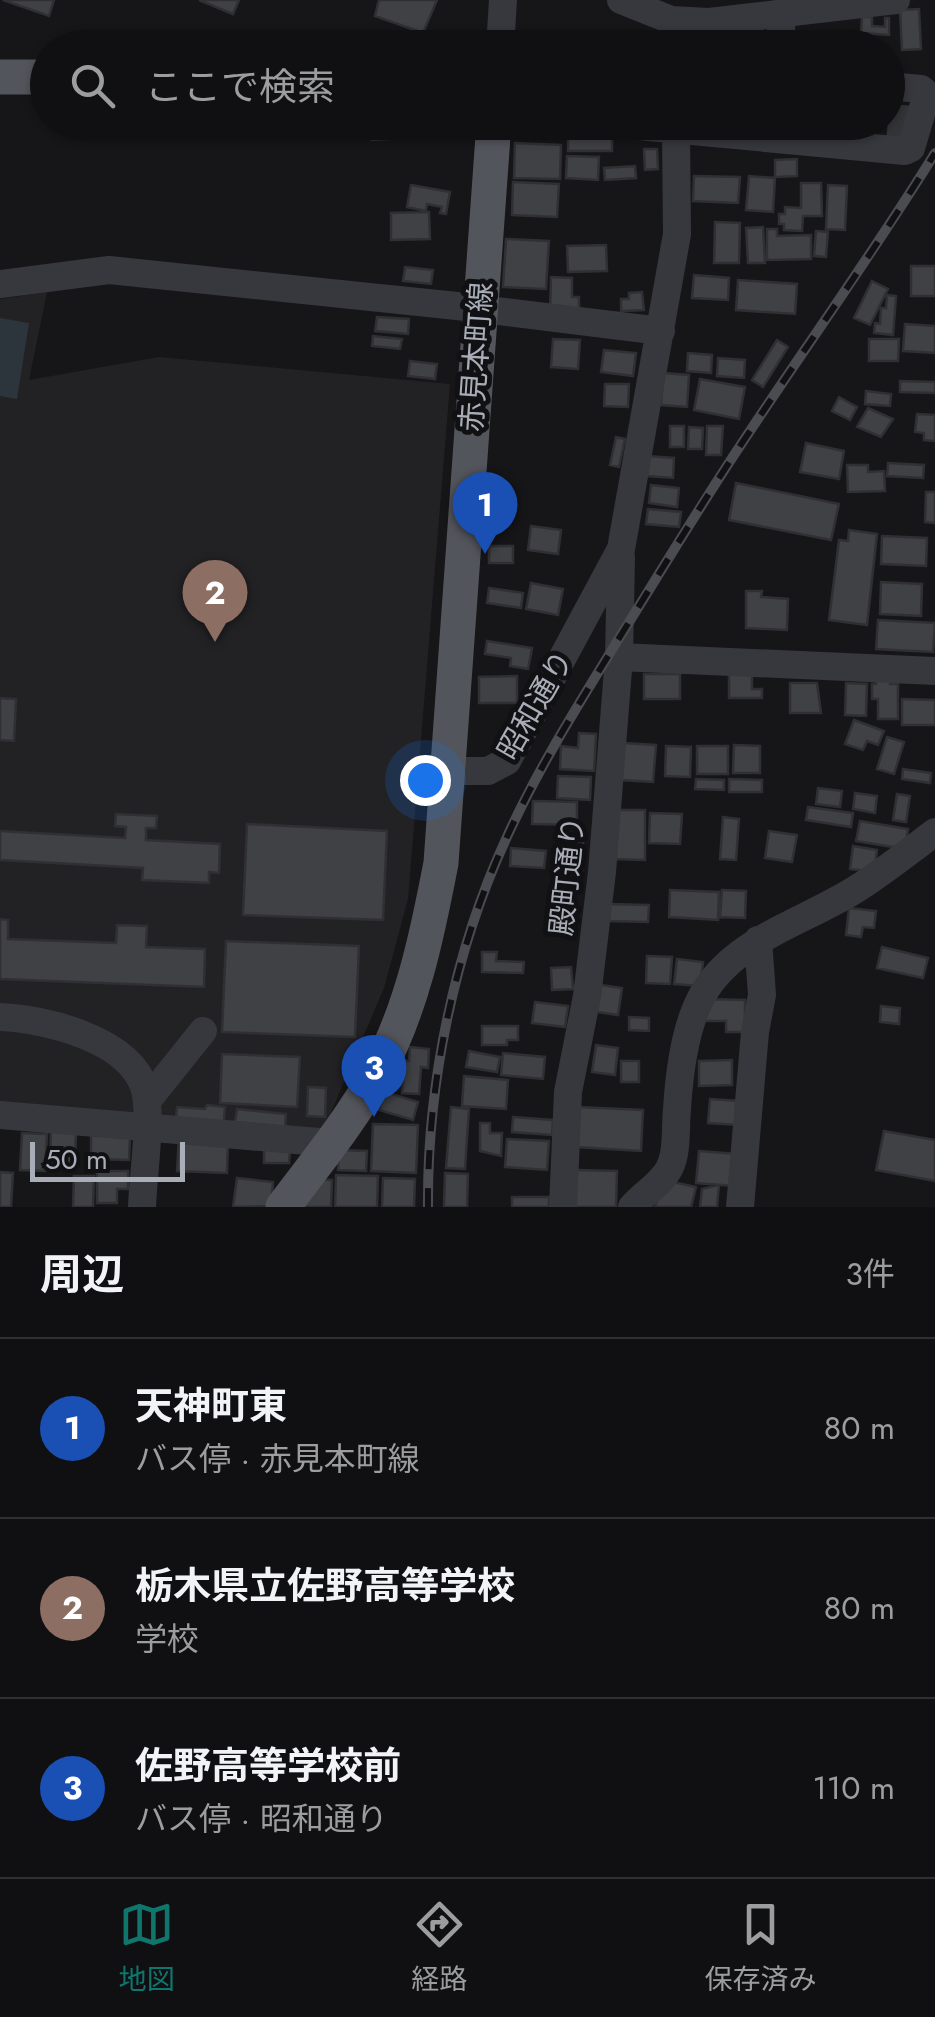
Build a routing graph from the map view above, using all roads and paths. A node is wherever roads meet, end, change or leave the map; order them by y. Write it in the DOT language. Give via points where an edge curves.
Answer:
graph roads {
  1 [pos="503,0"];
  2 [pos="621,0"];
  3 [pos="896,0"];
  4 [pos="789,8"];
  5 [pos="673,10"];
  6 [pos="501,30"];
  7 [pos="0,77"];
  8 [pos="30,77"];
  9 [pos="905,88"];
  10 [pos="492,140"];
  11 [pos="676,140"];
  12 [pos="768,140"];
  13 [pos="0,284"];
  14 [pos="478,309"];
  15 [pos="662,331"];
  16 [pos="621,549"];
  17 [pos="620,657"];
  18 [pos="935,671"];
  19 [pos="448,771"];
  20 [pos="935,832"];
  21 [pos="758,940"];
  22 [pos="0,1017"];
  23 [pos="203,1031"];
  24 [pos="146,1114"];
  25 [pos="0,1115"];
  26 [pos="331,1143"];
  27 [pos="142,1207"];
  28 [pos="283,1207"];
  29 [pos="563,1207"];
  30 [pos="632,1207"];
  31 [pos="740,1207"];
  1 -- 6 [label="street"];
  2 -- 5 [label="street"];
  3 -- 4 [label="street"];
  4 -- 5 [label="street" via="709,22"];
  7 -- 8 [label="main road"];
  9 -- 12 [label="street" via="927,94 905,152"];
  10 -- 14 [label="main road, 赤見本町線"];
  11 -- 15 [label="street, 昭和通り" via="676,234"];
  13 -- 14 [label="street" via="108,270"];
  14 -- 15 [label="street"];
  14 -- 19 [label="main road, 赤見本町線"];
  15 -- 16 [label="street, 昭和通り"];
  16 -- 17 [label="street, 殿町通り"];
  16 -- 19 [label="street, 昭和通り" via="507,761 488,772"];
  17 -- 18 [label="street"];
  17 -- 29 [label="street, 殿町通り" via="589,979 568,1092"];
  19 -- 26 [label="main road" via="441,863 412,990 377,1073"];
  20 -- 21 [label="street" via="861,886"];
  21 -- 30 [label="street" via="732,959 695,1009 678,1087 673,1159"];
  21 -- 31 [label="street" via="762,996"];
  22 -- 24 [label="street" via="38,1019 108,1047 139,1074"];
  23 -- 24 [label="street"];
  24 -- 25 [label="street"];
  24 -- 26 [label="street"];
  24 -- 27 [label="street"];
  26 -- 28 [label="main road"];
}
